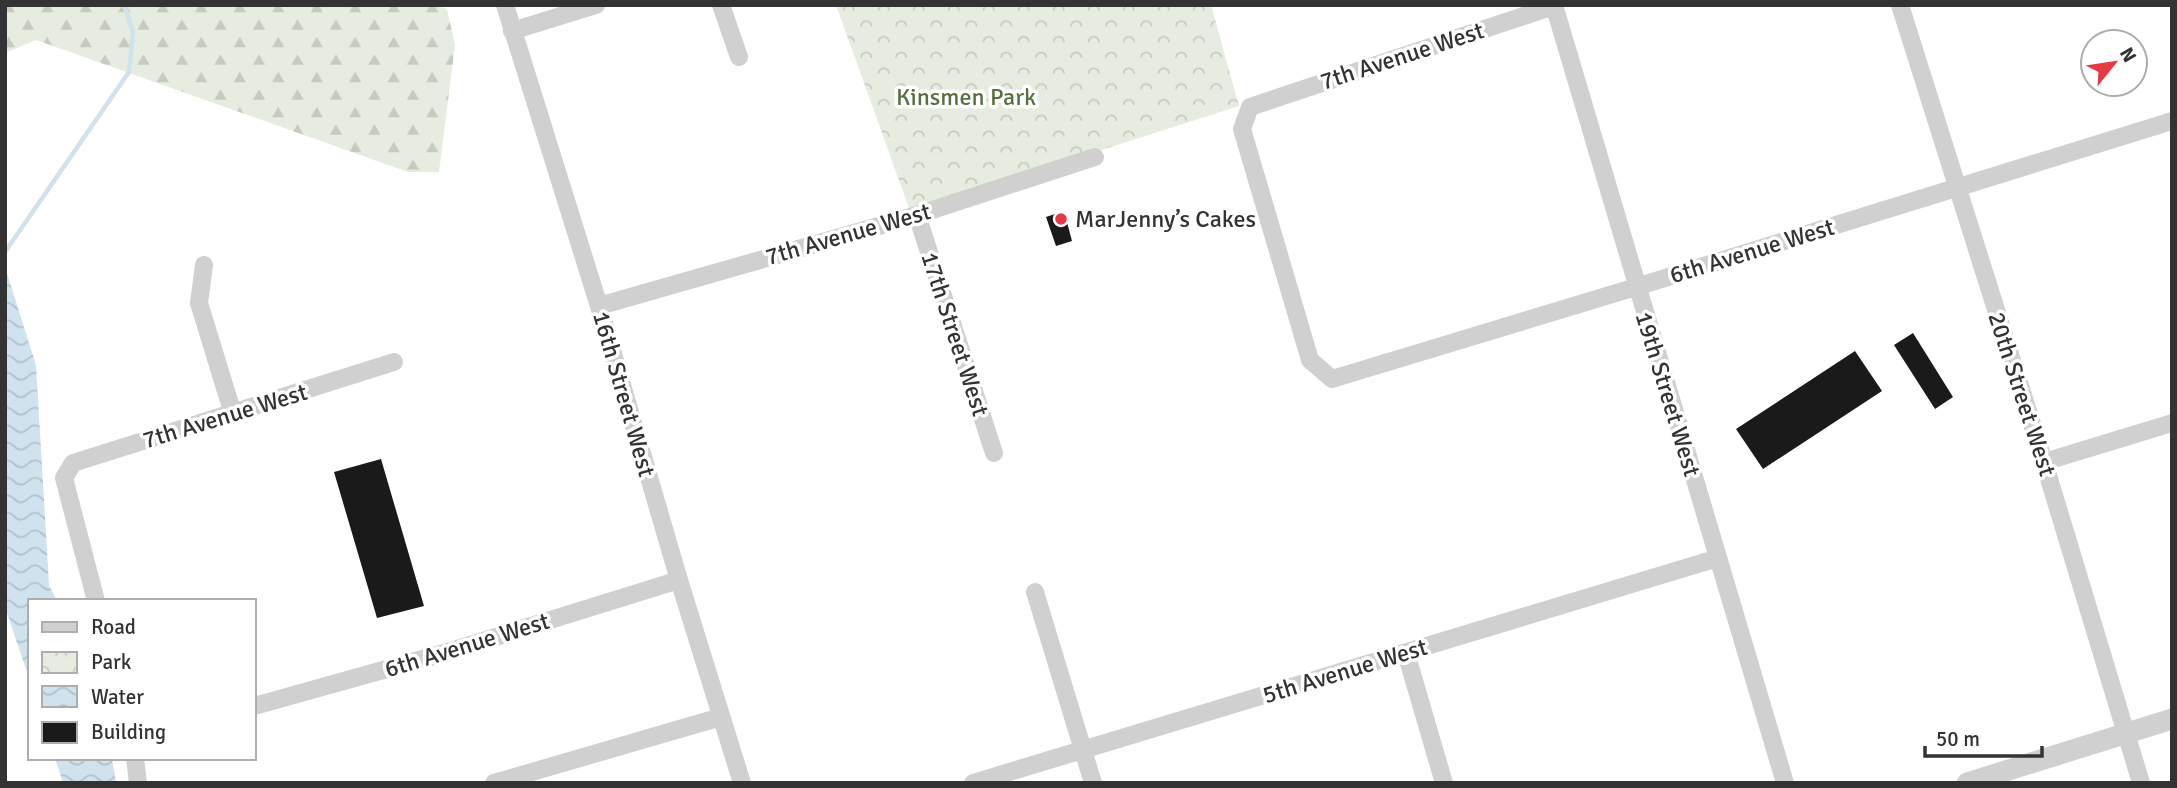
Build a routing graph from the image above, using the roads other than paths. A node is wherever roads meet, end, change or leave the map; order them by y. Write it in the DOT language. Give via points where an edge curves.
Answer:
graph roads {
  1 [pos="505,5"];
  2 [pos="596,5"];
  3 [pos="720,5"];
  4 [pos="1900,5"];
  5 [pos="1554,6"];
  6 [pos="513,31"];
  7 [pos="739,57"];
  8 [pos="2172,121"];
  9 [pos="1094,157"];
  10 [pos="1957,186"];
  11 [pos="917,215"];
  12 [pos="204,265"];
  13 [pos="1636,287"];
  14 [pos="599,306"];
  15 [pos="394,362"];
  16 [pos="1332,379"];
  17 [pos="233,414"];
  18 [pos="2172,423"];
  19 [pos="994,453"];
  20 [pos="2044,462"];
  21 [pos="1718,558"];
  22 [pos="679,580"];
  23 [pos="1035,592"];
  24 [pos="95,599"];
  25 [pos="1406,653"];
  26 [pos="256,705"];
  27 [pos="721,717"];
  28 [pos="2172,719"];
  29 [pos="2126,733"];
  30 [pos="1083,750"];
  31 [pos="135,760"];
  32 [pos="138,783"];
  33 [pos="494,783"];
  34 [pos="741,783"];
  35 [pos="973,783"];
  36 [pos="1093,783"];
  37 [pos="1444,783"];
  38 [pos="1785,783"];
  39 [pos="1966,783"];
  40 [pos="2141,783"];
  1 -- 6 [label="street, 16th Street West"];
  2 -- 6 [label="street"];
  3 -- 7 [label="street"];
  4 -- 10 [label="street, 20th Street West"];
  5 -- 13 [label="street, 19th Street West"];
  5 -- 16 [label="street, 7th Avenue West" via="1250,107 1242,129 1310,360"];
  6 -- 14 [label="street, 16th Street West"];
  8 -- 10 [label="street, 6th Avenue West"];
  9 -- 11 [label="street, 7th Avenue West"];
  10 -- 13 [label="street, 6th Avenue West"];
  10 -- 20 [label="street, 20th Street West"];
  11 -- 14 [label="street, 7th Avenue West"];
  11 -- 19 [label="street, 17th Street West"];
  12 -- 17 [label="street" via="198,303"];
  13 -- 16 [label="street, 6th Avenue West"];
  13 -- 21 [label="street, 19th Street West"];
  14 -- 22 [label="street, 16th Street West"];
  15 -- 17 [label="street, 7th Avenue West"];
  17 -- 24 [label="street, 7th Avenue West" via="73,463 64,478"];
  18 -- 20 [label="street"];
  20 -- 29 [label="street, 20th Street West"];
  21 -- 25 [label="street, 5th Avenue West"];
  21 -- 38 [label="street, 19th Street West"];
  22 -- 26 [label="street, 6th Avenue West"];
  22 -- 27 [label="street, 16th Street West"];
  23 -- 30 [label="street"];
  25 -- 30 [label="street, 5th Avenue West"];
  25 -- 37 [label="street"];
  27 -- 33 [label="street"];
  27 -- 34 [label="street, 16th Street West"];
  28 -- 29 [label="street"];
  29 -- 39 [label="street"];
  29 -- 40 [label="street, 20th Street West"];
  30 -- 35 [label="street, 5th Avenue West"];
  30 -- 36 [label="street"];
  31 -- 32 [label="street"];
}
